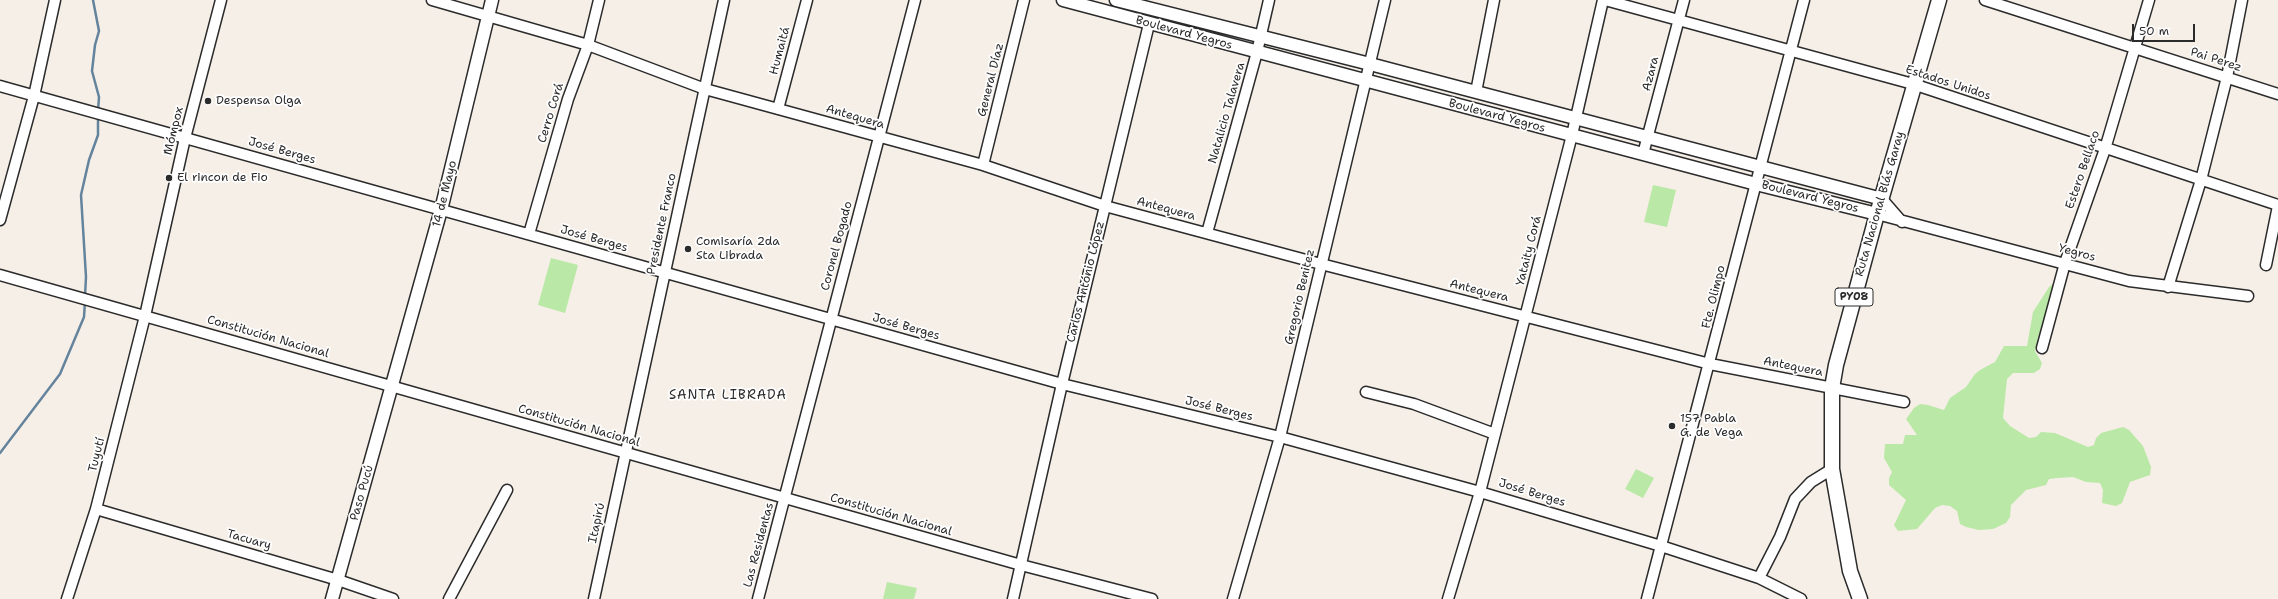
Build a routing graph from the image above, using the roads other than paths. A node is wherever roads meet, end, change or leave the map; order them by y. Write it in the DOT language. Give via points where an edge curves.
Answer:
graph roads {
  1 [pos="55,0"];
  2 [pos="221,0"];
  3 [pos="432,0"];
  4 [pos="492,0"];
  5 [pos="600,0"];
  6 [pos="724,0"];
  7 [pos="807,0"];
  8 [pos="915,0"];
  9 [pos="1024,0"];
  10 [pos="1063,0"];
  11 [pos="1116,0"];
  12 [pos="1269,0"];
  13 [pos="1385,0"];
  14 [pos="1494,0"];
  15 [pos="1604,0"];
  16 [pos="1684,0"];
  17 [pos="1804,0"];
  18 [pos="1938,0"];
  19 [pos="1985,0"];
  20 [pos="2149,0"];
  21 [pos="2242,0"];
  22 [pos="1153,5"];
  23 [pos="489,15"];
  24 [pos="1678,21"];
  25 [pos="1148,24"];
  26 [pos="1261,38"];
  27 [pos="588,45"];
  28 [pos="2136,47"];
  29 [pos="1257,52"];
  30 [pos="1789,52"];
  31 [pos="1370,64"];
  32 [pos="2227,77"];
  33 [pos="1365,81"];
  34 [pos="1913,84"];
  35 [pos="0,86"];
  36 [pos="705,89"];
  37 [pos="1476,92"];
  38 [pos="2278,94"];
  39 [pos="34,96"];
  40 [pos="778,109"];
  41 [pos="1575,119"];
  42 [pos="1572,136"];
  43 [pos="879,137"];
  44 [pos="185,138"];
  45 [pos="1648,138"];
  46 [pos="2105,149"];
  47 [pos="1643,154"];
  48 [pos="983,165"];
  49 [pos="1761,168"];
  50 [pos="2201,180"];
  51 [pos="1756,184"];
  52 [pos="1882,198"];
  53 [pos="1105,206"];
  54 [pos="2278,206"];
  55 [pos="441,210"];
  56 [pos="1877,214"];
  57 [pos="0,220"];
  58 [pos="1902,222"];
  59 [pos="1207,233"];
  60 [pos="529,234"];
  61 [pos="2065,263"];
  62 [pos="1321,264"];
  63 [pos="2266,265"];
  64 [pos="665,272"];
  65 [pos="0,275"];
  66 [pos="2168,287"];
  67 [pos="2248,296"];
  68 [pos="145,316"];
  69 [pos="1525,317"];
  70 [pos="831,319"];
  71 [pos="2042,348"];
  72 [pos="1710,364"];
  73 [pos="1062,384"];
  74 [pos="392,386"];
  75 [pos="1832,388"];
  76 [pos="1366,392"];
  77 [pos="1904,402"];
  78 [pos="1495,434"];
  79 [pos="1280,437"];
  80 [pos="626,453"];
  81 [pos="1832,469"];
  82 [pos="506,490"];
  83 [pos="1480,492"];
  84 [pos="784,498"];
  85 [pos="96,509"];
  86 [pos="1661,546"];
  87 [pos="1021,565"];
  88 [pos="1759,578"];
  89 [pos="338,580"];
  90 [pos="67,599"];
  91 [pos="332,599"];
  92 [pos="393,599"];
  93 [pos="449,599"];
  94 [pos="594,599"];
  95 [pos="758,599"];
  96 [pos="1013,599"];
  97 [pos="1152,599"];
  98 [pos="1233,599"];
  99 [pos="1448,599"];
  100 [pos="1647,599"];
  101 [pos="1801,599"];
  102 [pos="1860,599"];
  1 -- 39 [label="street"];
  2 -- 44 [label="street, Mómpox"];
  3 -- 23 [label="street, Antequera"];
  4 -- 23 [label="main road, 14 de Mayo"];
  5 -- 27 [label="street, Cerro Corá"];
  6 -- 36 [label="street, Presidente Franco"];
  7 -- 40 [label="street, Humaitá"];
  8 -- 43 [label="street, Coronel Bogado"];
  9 -- 48 [label="street, General Díaz"];
  10 -- 25 [label="main road, Boulevard Yegros"];
  11 -- 22 [label="main road, Boulevard Yegros"];
  12 -- 26 [label="street, Natalicio Talavera"];
  13 -- 31 [label="street, Gregorio Benitez"];
  14 -- 37 [label="street"];
  15 -- 24 [label="street, Estados Unidos"];
  15 -- 41 [label="street, Yataity Corá"];
  16 -- 24 [label="street, Azara"];
  17 -- 30 [label="street, Fte. Olimpo"];
  18 -- 34 [label="highway, Ruta Nacional Blás Garay / PY08"];
  19 -- 28 [label="street, Pai Perez"];
  20 -- 28 [label="street, Estero Bellaco"];
  21 -- 32 [label="street"];
  22 -- 25 [label="main road, Carlos António López"];
  22 -- 26 [label="main road, Boulevard Yegros"];
  23 -- 27 [label="street, Antequera"];
  23 -- 55 [label="main road, 14 de Mayo"];
  24 -- 30 [label="street, Estados Unidos"];
  24 -- 45 [label="street, Azara"];
  25 -- 29 [label="main road, Boulevard Yegros"];
  25 -- 53 [label="street, Carlos António López"];
  26 -- 29 [label="street, Natalicio Talavera"];
  26 -- 31 [label="main road, Boulevard Yegros"];
  27 -- 36 [label="street, Antequera"];
  27 -- 60 [label="street, Cerro Corá" via="568,99"];
  28 -- 32 [label="street, Pai Perez"];
  28 -- 46 [label="street, Estero Bellaco"];
  29 -- 33 [label="main road, Boulevard Yegros"];
  29 -- 59 [label="street, Natalicio Talavera"];
  30 -- 34 [label="street, Estados Unidos"];
  30 -- 49 [label="street, Fte. Olimpo"];
  31 -- 33 [label="street, Gregorio Benitez"];
  31 -- 37 [label="main road, Boulevard Yegros"];
  32 -- 38 [label="street, Pai Perez"];
  32 -- 50 [label="street"];
  33 -- 42 [label="main road, Boulevard Yegros"];
  33 -- 62 [label="street, Gregorio Benitez"];
  34 -- 46 [label="street, Estados Unidos"];
  34 -- 52 [label="highway, Ruta Nacional Blás Garay / PY08"];
  35 -- 39 [label="street, José Berges"];
  36 -- 40 [label="street, Antequera"];
  36 -- 64 [label="street, Presidente Franco"];
  37 -- 41 [label="main road, Boulevard Yegros"];
  39 -- 44 [label="street, José Berges"];
  39 -- 57 [label="street"];
  40 -- 43 [label="street, Antequera"];
  41 -- 42 [label="street, Yataity Corá"];
  41 -- 45 [label="main road, Boulevard Yegros"];
  42 -- 47 [label="main road, Boulevard Yegros"];
  42 -- 69 [label="street, Yataity Corá"];
  43 -- 48 [label="street, Antequera"];
  43 -- 70 [label="street, Coronel Bogado"];
  44 -- 55 [label="street, José Berges"];
  44 -- 68 [label="street, Mómpox"];
  45 -- 47 [label="street, Azara"];
  45 -- 49 [label="main road, Boulevard Yegros"];
  46 -- 50 [label="street, Estados Unidos"];
  46 -- 61 [label="street, Estero Bellaco"];
  47 -- 51 [label="main road, Boulevard Yegros"];
  48 -- 53 [label="street, Antequera"];
  49 -- 51 [label="street, Fte. Olimpo"];
  49 -- 52 [label="main road, Boulevard Yegros"];
  50 -- 54 [label="street, Estados Unidos"];
  50 -- 66 [label="street"];
  51 -- 56 [label="main road, Boulevard Yegros"];
  51 -- 72 [label="street, Fte. Olimpo"];
  52 -- 56 [label="highway, Ruta Nacional Blás Garay / PY08"];
  52 -- 58 [label="street"];
  53 -- 59 [label="street, Antequera"];
  53 -- 73 [label="street, Carlos António López"];
  54 -- 63 [label="street"];
  55 -- 60 [label="street, José Berges"];
  55 -- 74 [label="main road, 14 de Mayo"];
  56 -- 58 [label="street, Boulevard Yegros"];
  56 -- 75 [label="highway, Ruta Nacional Blás Garay / PY08"];
  58 -- 61 [label="street, Yegros"];
  59 -- 62 [label="street, Antequera"];
  60 -- 64 [label="street, José Berges"];
  61 -- 66 [label="street, Yegros" via="2129,281"];
  61 -- 71 [label="street, Estero Bellaco"];
  62 -- 69 [label="street, Antequera"];
  62 -- 79 [label="street, Gregorio Benitez"];
  64 -- 70 [label="street, José Berges"];
  64 -- 80 [label="street, Presidente Franco"];
  65 -- 68 [label="street, Constitución Nacional"];
  66 -- 67 [label="street, Yegros"];
  68 -- 74 [label="street, Constitución Nacional"];
  68 -- 85 [label="street, Tuyutí"];
  69 -- 72 [label="street, Antequera"];
  69 -- 78 [label="street, Yataity Corá"];
  70 -- 73 [label="street, José Berges"];
  70 -- 84 [label="street, Coronel Bogado"];
  72 -- 75 [label="street, Antequera"];
  72 -- 86 [label="street, Fte. Olimpo"];
  73 -- 79 [label="street, José Berges"];
  73 -- 87 [label="street, Carlos António López"];
  74 -- 80 [label="street, Constitución Nacional"];
  74 -- 89 [label="main road, Paso Pucú"];
  75 -- 77 [label="street, Antequera"];
  75 -- 81 [label="highway, Ruta Nacional Blás Garay / PY08"];
  76 -- 78 [label="street" via="1414,404"];
  78 -- 83 [label="street, Yataity Corá"];
  79 -- 83 [label="street, José Berges"];
  79 -- 98 [label="street, Gregorio Benitez"];
  80 -- 84 [label="street, Constitución Nacional"];
  80 -- 94 [label="street, Itapirú"];
  81 -- 88 [label="street" via="1811,482 1795,499 1780,537"];
  81 -- 102 [label="highway, Ruta Nacional Blás Garay / PY08" via="1850,571"];
  82 -- 93 [label="street"];
  83 -- 86 [label="street, José Berges"];
  83 -- 99 [label="street, Yataity Corá"];
  84 -- 87 [label="street, Constitución Nacional"];
  84 -- 95 [label="street, Las Residentas"];
  85 -- 89 [label="street, Tacuary"];
  85 -- 90 [label="street, Tuyutí"];
  86 -- 88 [label="street, José Berges"];
  86 -- 100 [label="street, Fte. Olimpo"];
  87 -- 96 [label="street, Carlos António López"];
  87 -- 97 [label="street, Constitución Nacional"];
  88 -- 101 [label="street, José Berges"];
  89 -- 91 [label="main road, Paso Pucú"];
  89 -- 92 [label="street, Tacuary"];
}
